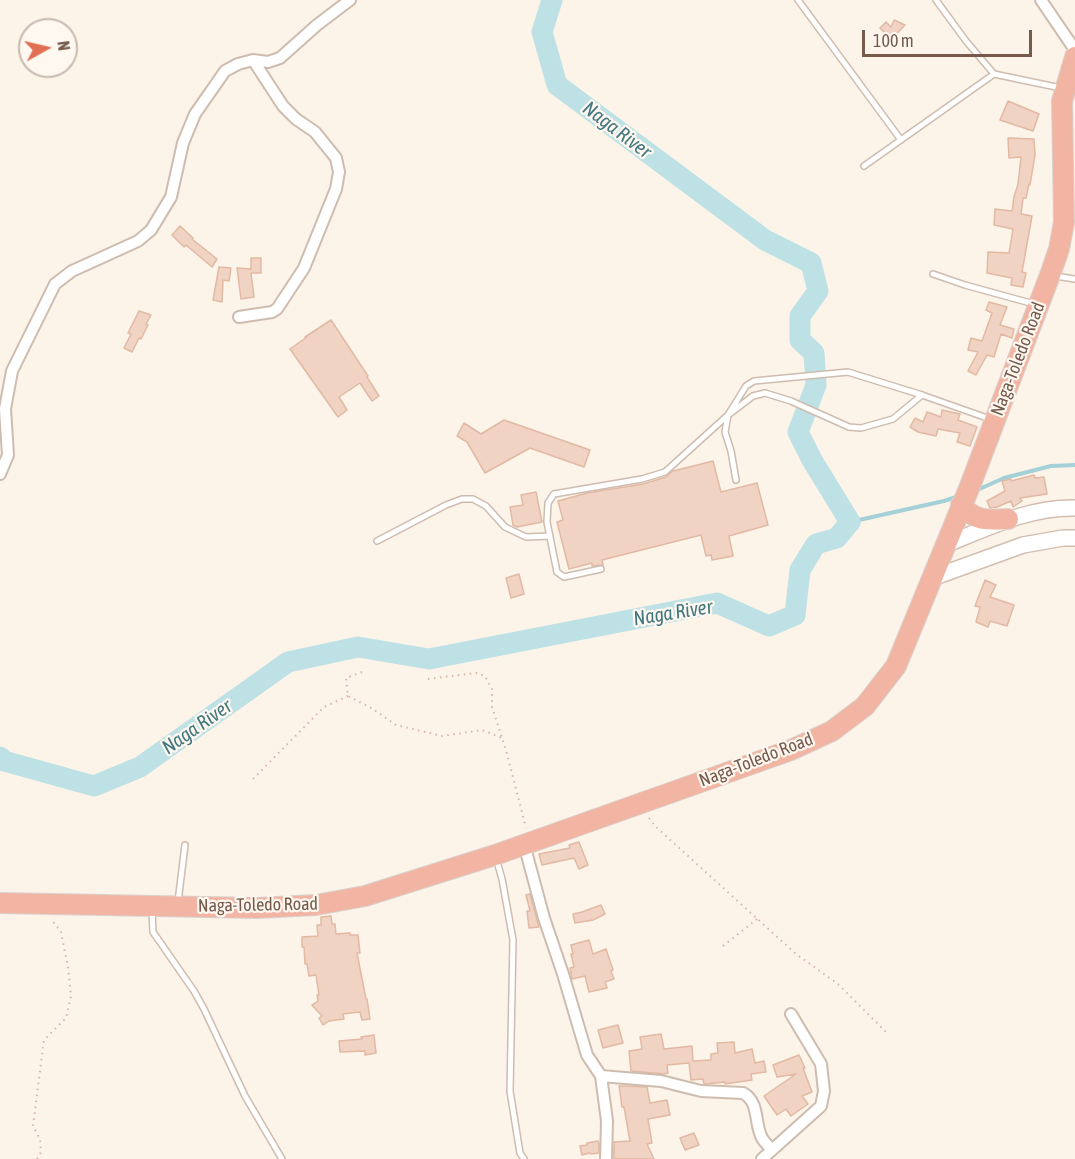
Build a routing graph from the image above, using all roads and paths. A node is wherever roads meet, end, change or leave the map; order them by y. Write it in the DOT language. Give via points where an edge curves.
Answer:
graph roads {
  1 [pos="350,0"];
  2 [pos="798,0"];
  3 [pos="936,0"];
  4 [pos="1041,0"];
  5 [pos="1075,50"];
  6 [pos="1075,57"];
  7 [pos="253,60"];
  8 [pos="994,74"];
  9 [pos="1065,88"];
  10 [pos="901,140"];
  11 [pos="864,166"];
  12 [pos="933,274"];
  13 [pos="1050,275"];
  14 [pos="1075,279"];
  15 [pos="1038,305"];
  16 [pos="239,316"];
  17 [pos="922,395"];
  18 [pos="728,414"];
  19 [pos="994,421"];
  20 [pos="0,474"];
  21 [pos="736,480"];
  22 [pos="965,497"];
  23 [pos="1075,508"];
  24 [pos="1008,519"];
  25 [pos="550,536"];
  26 [pos="1075,538"];
  27 [pos="377,541"];
  28 [pos="945,545"];
  29 [pos="601,569"];
  30 [pos="932,578"];
  31 [pos="362,672"];
  32 [pos="428,679"];
  33 [pos="348,696"];
  34 [pos="502,738"];
  35 [pos="253,779"];
  36 [pos="639,803"];
  37 [pos="527,843"];
  38 [pos="185,845"];
  39 [pos="495,855"];
  40 [pos="0,903"];
  41 [pos="41,904"];
  42 [pos="151,906"];
  43 [pos="177,906"];
  44 [pos="757,919"];
  45 [pos="723,946"];
  46 [pos="791,1014"];
  47 [pos="886,1032"];
  48 [pos="601,1076"];
  49 [pos="772,1150"];
  50 [pos="37,1159"];
  51 [pos="282,1159"];
  52 [pos="524,1159"];
  53 [pos="606,1159"];
  54 [pos="762,1159"];
  1 -- 7 [label="street" via="280,58 268,62"];
  2 -- 10 [label="lane"];
  3 -- 8 [label="lane"];
  4 -- 5 [label="street"];
  6 -- 9 [label="highway, Naga-Toledo Road"];
  7 -- 16 [label="street" via="283,106 315,132 336,158 339,171 336,189 304,268 277,309"];
  7 -- 20 [label="street" via="225,71 195,114 183,143 171,197 151,230 138,241 72,271 55,284 12,370 5,409 8,455"];
  8 -- 9 [label="lane"];
  8 -- 10 [label="lane"];
  9 -- 13 [label="highway, Naga-Toledo Road" via="1064,222"];
  10 -- 11 [label="lane"];
  12 -- 15 [label="lane"];
  13 -- 14 [label="lane"];
  13 -- 15 [label="highway, Naga-Toledo Road"];
  15 -- 19 [label="highway, Naga-Toledo Road"];
  17 -- 18 [label="lane" via="848,372 762,379 746,386"];
  17 -- 18 [label="lane" via="893,419 861,428 849,427 765,393 753,396"];
  17 -- 19 [label="lane"];
  18 -- 21 [label="lane" via="725,432"];
  18 -- 25 [label="lane" via="665,472 554,494 546,513"];
  19 -- 22 [label="highway, Naga-Toledo Road"];
  22 -- 24 [label="highway" via="973,516 983,520"];
  22 -- 28 [label="highway, Naga-Toledo Road"];
  23 -- 24 [label="main road" via="1038,511"];
  24 -- 28 [label="main road"];
  25 -- 27 [label="lane" via="526,537 505,527 486,506 473,499 462,499"];
  25 -- 29 [label="lane" via="557,572 564,577"];
  26 -- 30 [label="main road" via="1023,544"];
  28 -- 30 [label="highway, Naga-Toledo Road"];
  30 -- 36 [label="highway, Naga-Toledo Road" via="896,666 865,706 832,731 791,750"];
  31 -- 33 [label="path" via="346,678"];
  32 -- 34 [label="path" via="485,676 492,689 492,707"];
  33 -- 34 [label="path" via="396,725 442,736 482,730"];
  33 -- 35 [label="path" via="324,707"];
  34 -- 37 [label="path"];
  36 -- 37 [label="highway, Naga-Toledo Road"];
  36 -- 44 [label="path" via="655,826"];
  37 -- 39 [label="highway, Naga-Toledo Road"];
  37 -- 48 [label="street" via="544,918 587,1055"];
  38 -- 43 [label="lane"];
  39 -- 43 [label="highway, Naga-Toledo Road" via="365,896 316,906"];
  39 -- 52 [label="lane" via="513,940 510,1092"];
  40 -- 41 [label="highway, Naga-Toledo Road"];
  41 -- 42 [label="highway, Naga-Toledo Road"];
  41 -- 50 [label="path" via="61,932 71,996 66,1018 44,1040 33,1126 40,1139"];
  42 -- 43 [label="highway, Naga-Toledo Road"];
  42 -- 51 [label="lane" via="153,932 194,991 245,1096"];
  44 -- 45 [label="path"];
  44 -- 47 [label="path" via="838,984"];
  46 -- 49 [label="street" via="821,1064 824,1091 820,1106"];
  48 -- 49 [label="street" via="661,1081 701,1091 743,1093 752,1101 761,1137"];
  48 -- 53 [label="street" via="607,1121"];
  49 -- 54 [label="street"];
}
